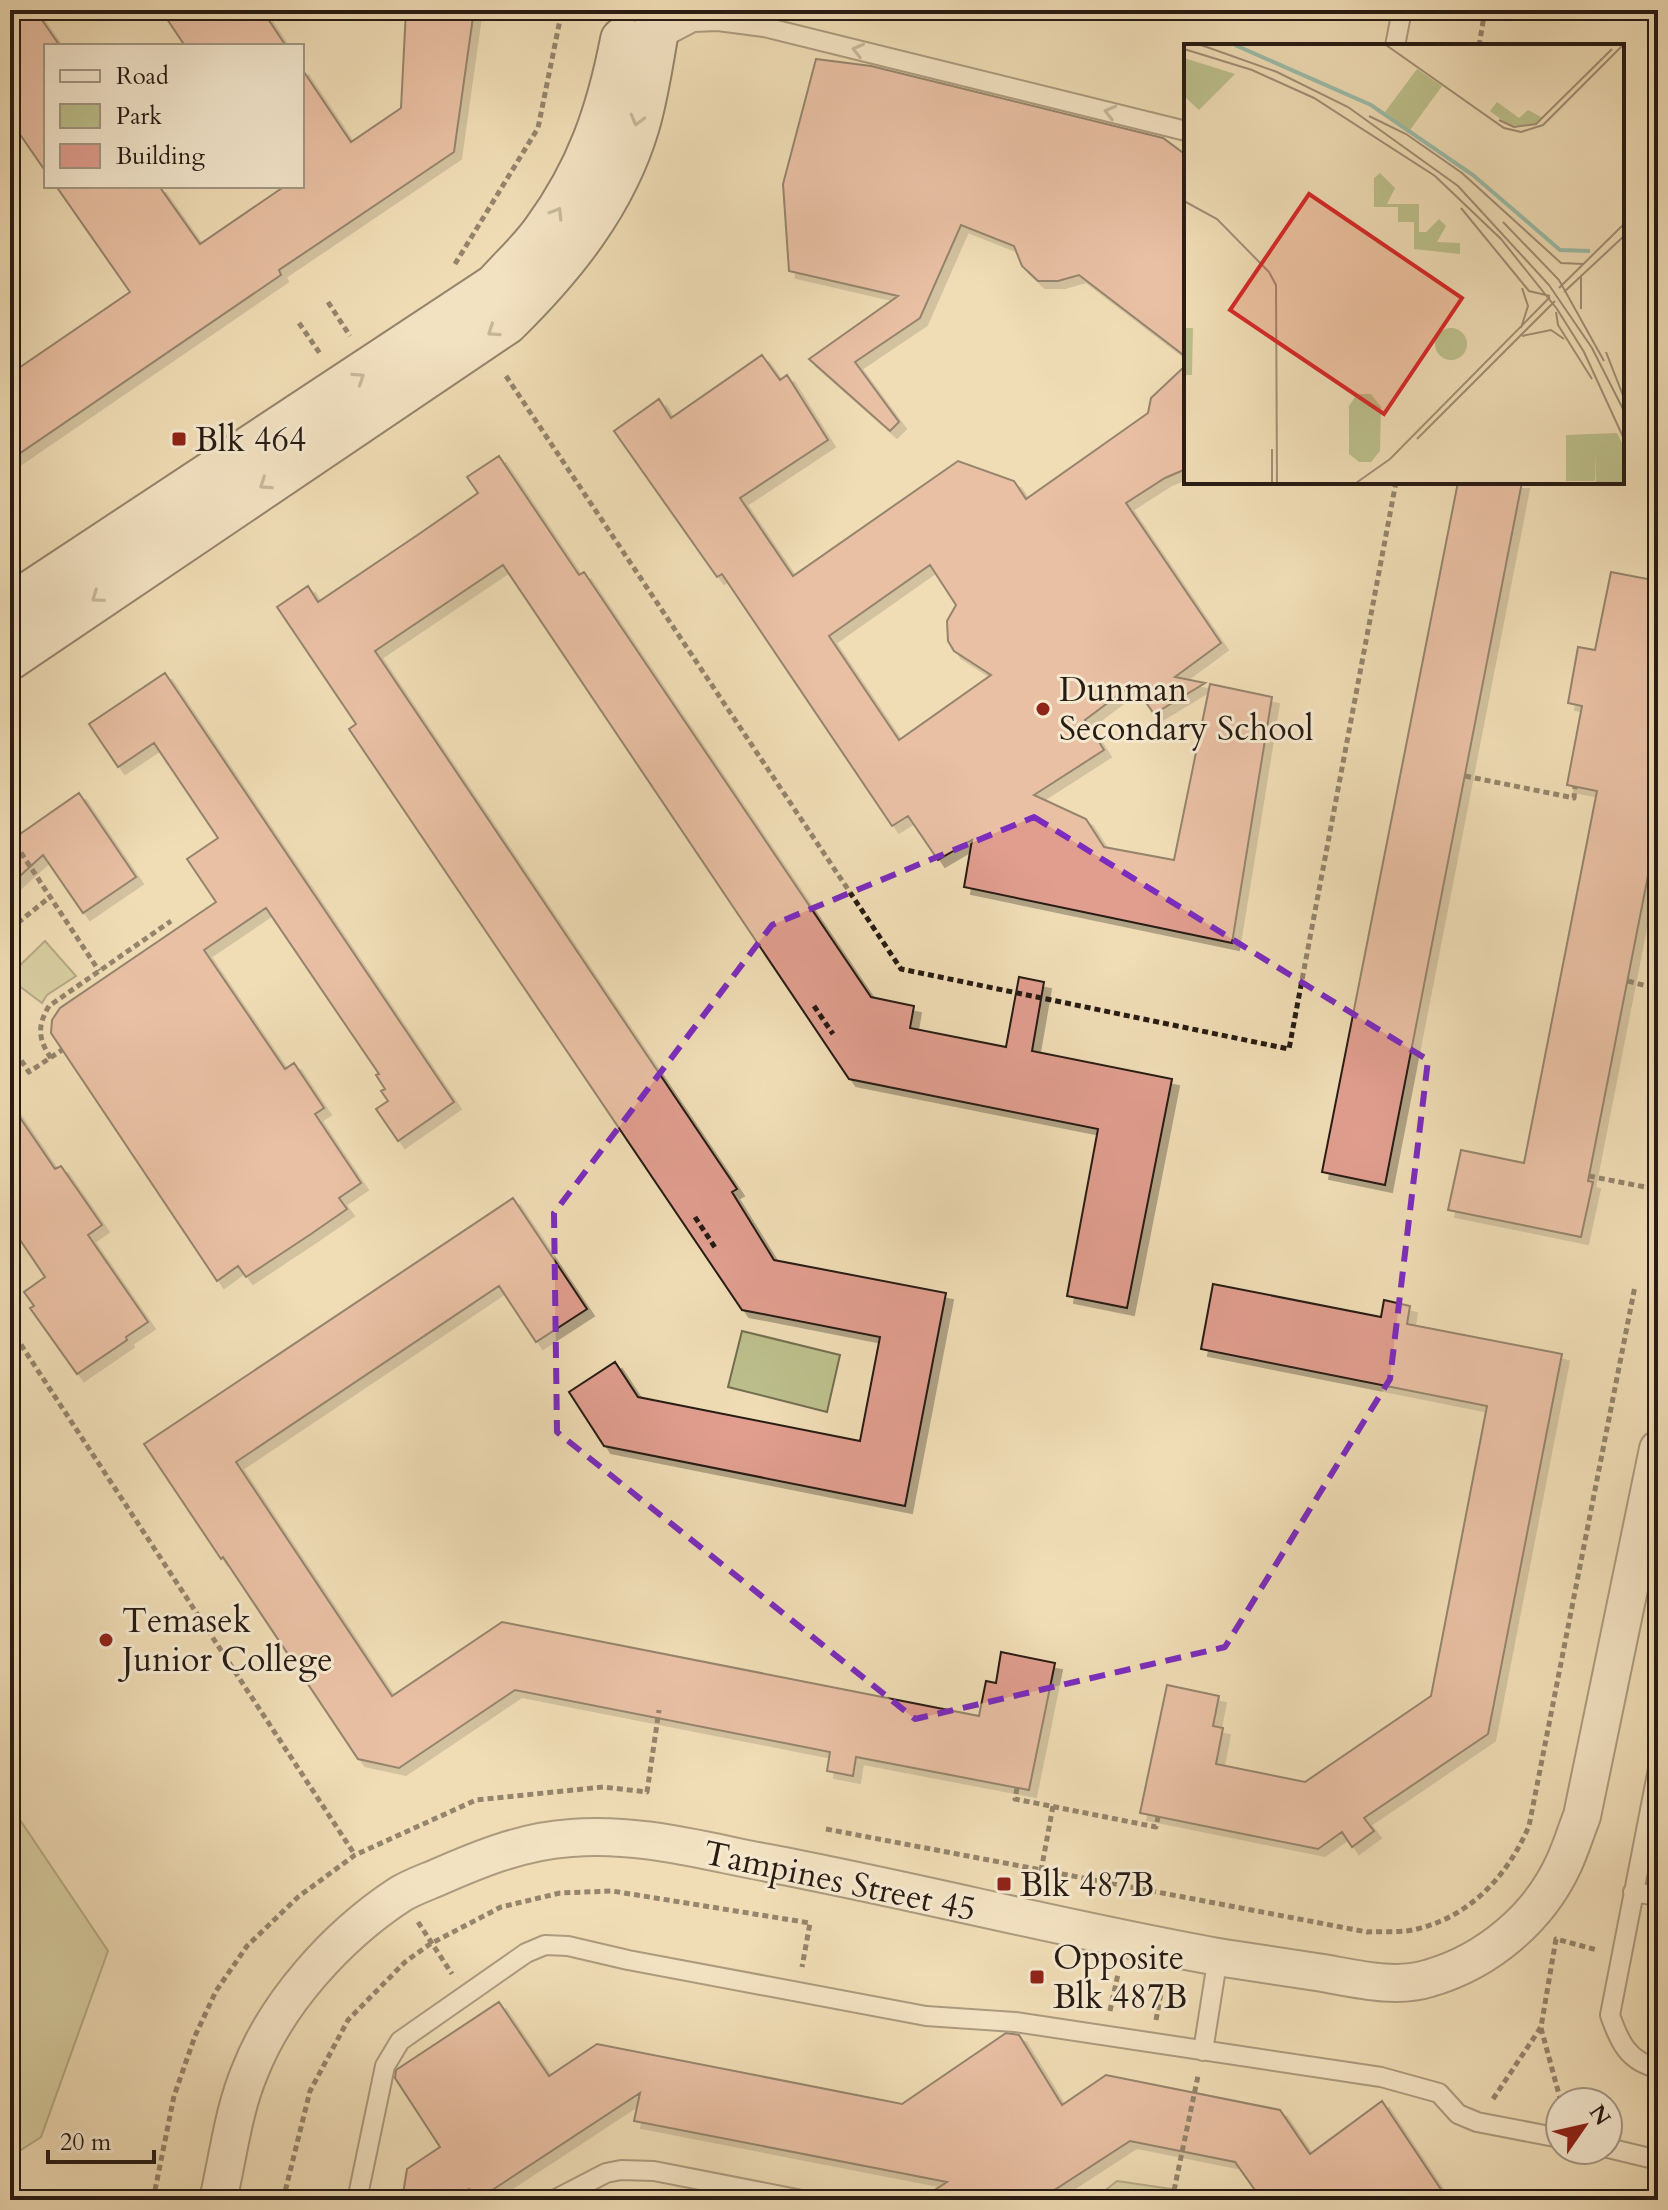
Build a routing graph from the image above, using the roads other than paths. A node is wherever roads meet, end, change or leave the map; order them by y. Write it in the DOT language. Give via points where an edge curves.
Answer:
graph roads {
  1 [pos="1402,10"];
  2 [pos="648,21"];
  3 [pos="1395,44"];
  4 [pos="1184,131"];
  5 [pos="10,607"];
  6 [pos="10,657"];
  7 [pos="1658,1449"];
  8 [pos="1658,1769"];
  9 [pos="1633,1892"];
  10 [pos="1658,1896"];
  11 [pos="1218,1956"];
  12 [pos="1203,2051"];
  13 [pos="1658,2068"];
  14 [pos="1544,2135"];
  15 [pos="1624,2152"];
  16 [pos="1658,2160"];
  17 [pos="218,2200"];
  18 [pos="357,2200"];
  19 [pos="554,2200"];
  20 [pos="802,2200"];
  1 -- 3 [label="lane"];
  4 -- 2 [label="lane, one-way" via="764,27"];
  5 -- 2 [label="main road, one-way" via="496,286 545,233 579,177"];
  2 -- 6 [label="main road, one-way" via="637,124 619,173 586,230 506,322"];
  7 -- 11 [label="street, Tampines Street 45" via="1582,1816 1564,1864 1529,1917 1465,1965 1425,1980 1385,1983"];
  8 -- 9 [label="lane"];
  9 -- 10 [label="lane"];
  9 -- 13 [label="lane" via="1610,2015 1620,2046 1644,2065"];
  11 -- 12 [label="lane"];
  11 -- 17 [label="street, Tampines Street 45" via="644,1840 599,1836 529,1845 487,1856 402,1893 307,1978 251,2068"];
  12 -- 14 [label="lane" via="1410,2083 1439,2093 1458,2114 1477,2122"];
  12 -- 18 [label="lane" via="1015,2022 926,2016 545,1945 400,2041 385,2066"];
  15 -- 16 [label="lane"];
  19 -- 20 [label="lane" via="621,2170 654,2171"];
}
